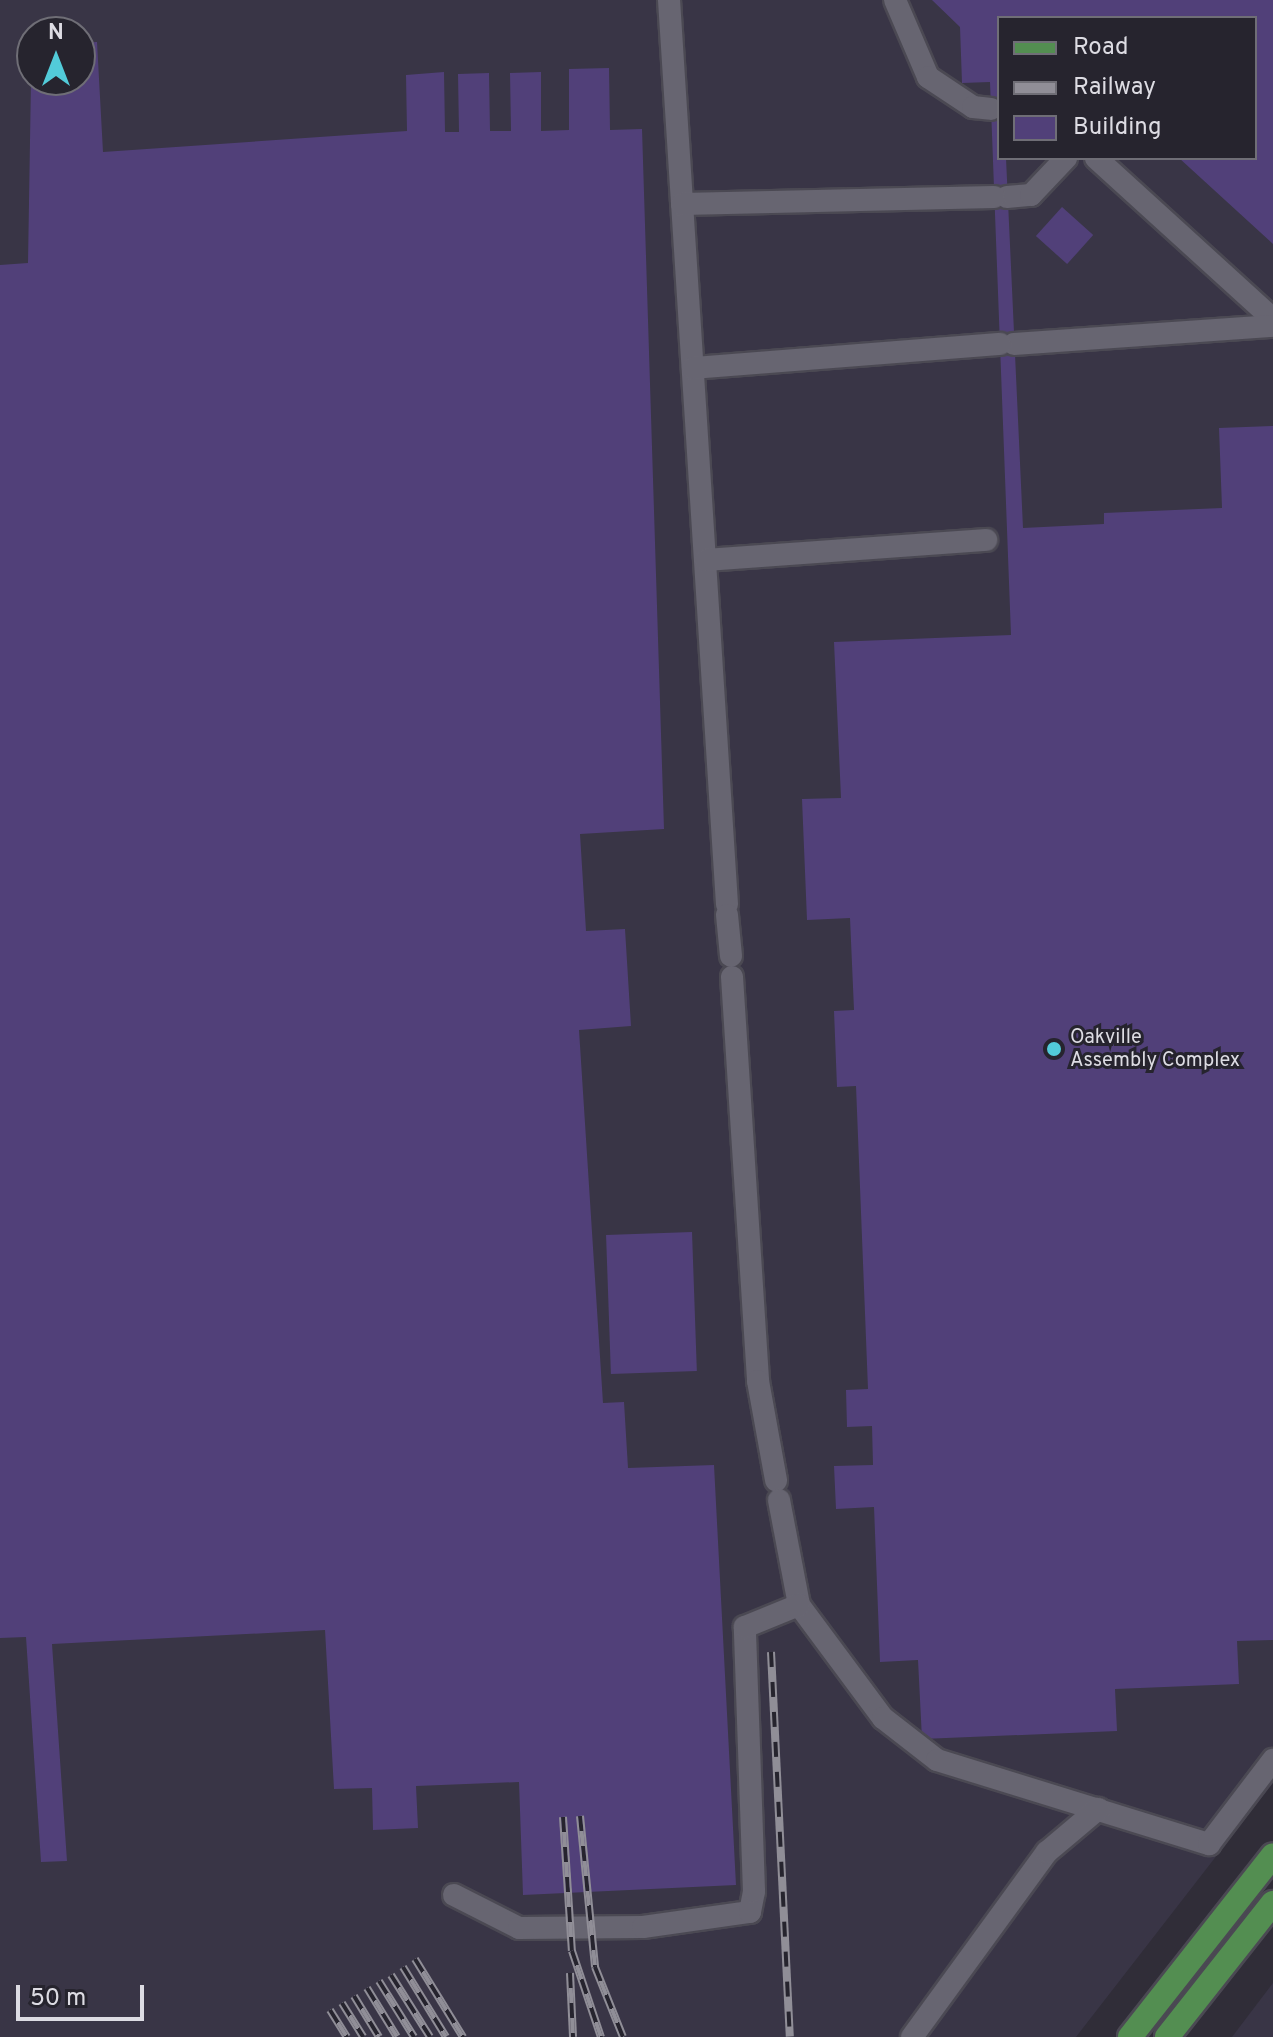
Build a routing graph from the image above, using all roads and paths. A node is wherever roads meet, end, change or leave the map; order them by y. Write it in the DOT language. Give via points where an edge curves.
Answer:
graph roads {
  1 [pos="669,0"];
  2 [pos="895,0"];
  3 [pos="991,109"];
  4 [pos="1064,160"];
  5 [pos="1098,160"];
  6 [pos="682,204"];
  7 [pos="1273,319"];
  8 [pos="1273,326"];
  9 [pos="693,368"];
  10 [pos="986,540"];
  11 [pos="706,560"];
  12 [pos="799,1605"];
  13 [pos="1273,1760"];
  14 [pos="1098,1809"];
  15 [pos="1273,1855"];
  16 [pos="454,1895"];
  17 [pos="1273,1903"];
  18 [pos="912,2037"];
  19 [pos="1130,2037"];
  20 [pos="1167,2037"];
  1 -- 6 [label="lane"];
  2 -- 3 [label="lane" via="928,77 973,107"];
  4 -- 6 [label="lane" via="1031,195"];
  5 -- 7 [label="lane"];
  6 -- 9 [label="lane"];
  8 -- 9 [label="lane"];
  9 -- 11 [label="lane"];
  10 -- 11 [label="lane"];
  11 -- 12 [label="lane" via="758,1381"];
  12 -- 14 [label="lane" via="883,1718 937,1760"];
  12 -- 16 [label="lane" via="745,1627 754,1891 750,1912 643,1927 519,1928"];
  13 -- 14 [label="lane" via="1209,1844"];
  14 -- 18 [label="lane" via="1047,1852"];
  15 -- 19 [label="main road"];
  17 -- 20 [label="main road"];
}
